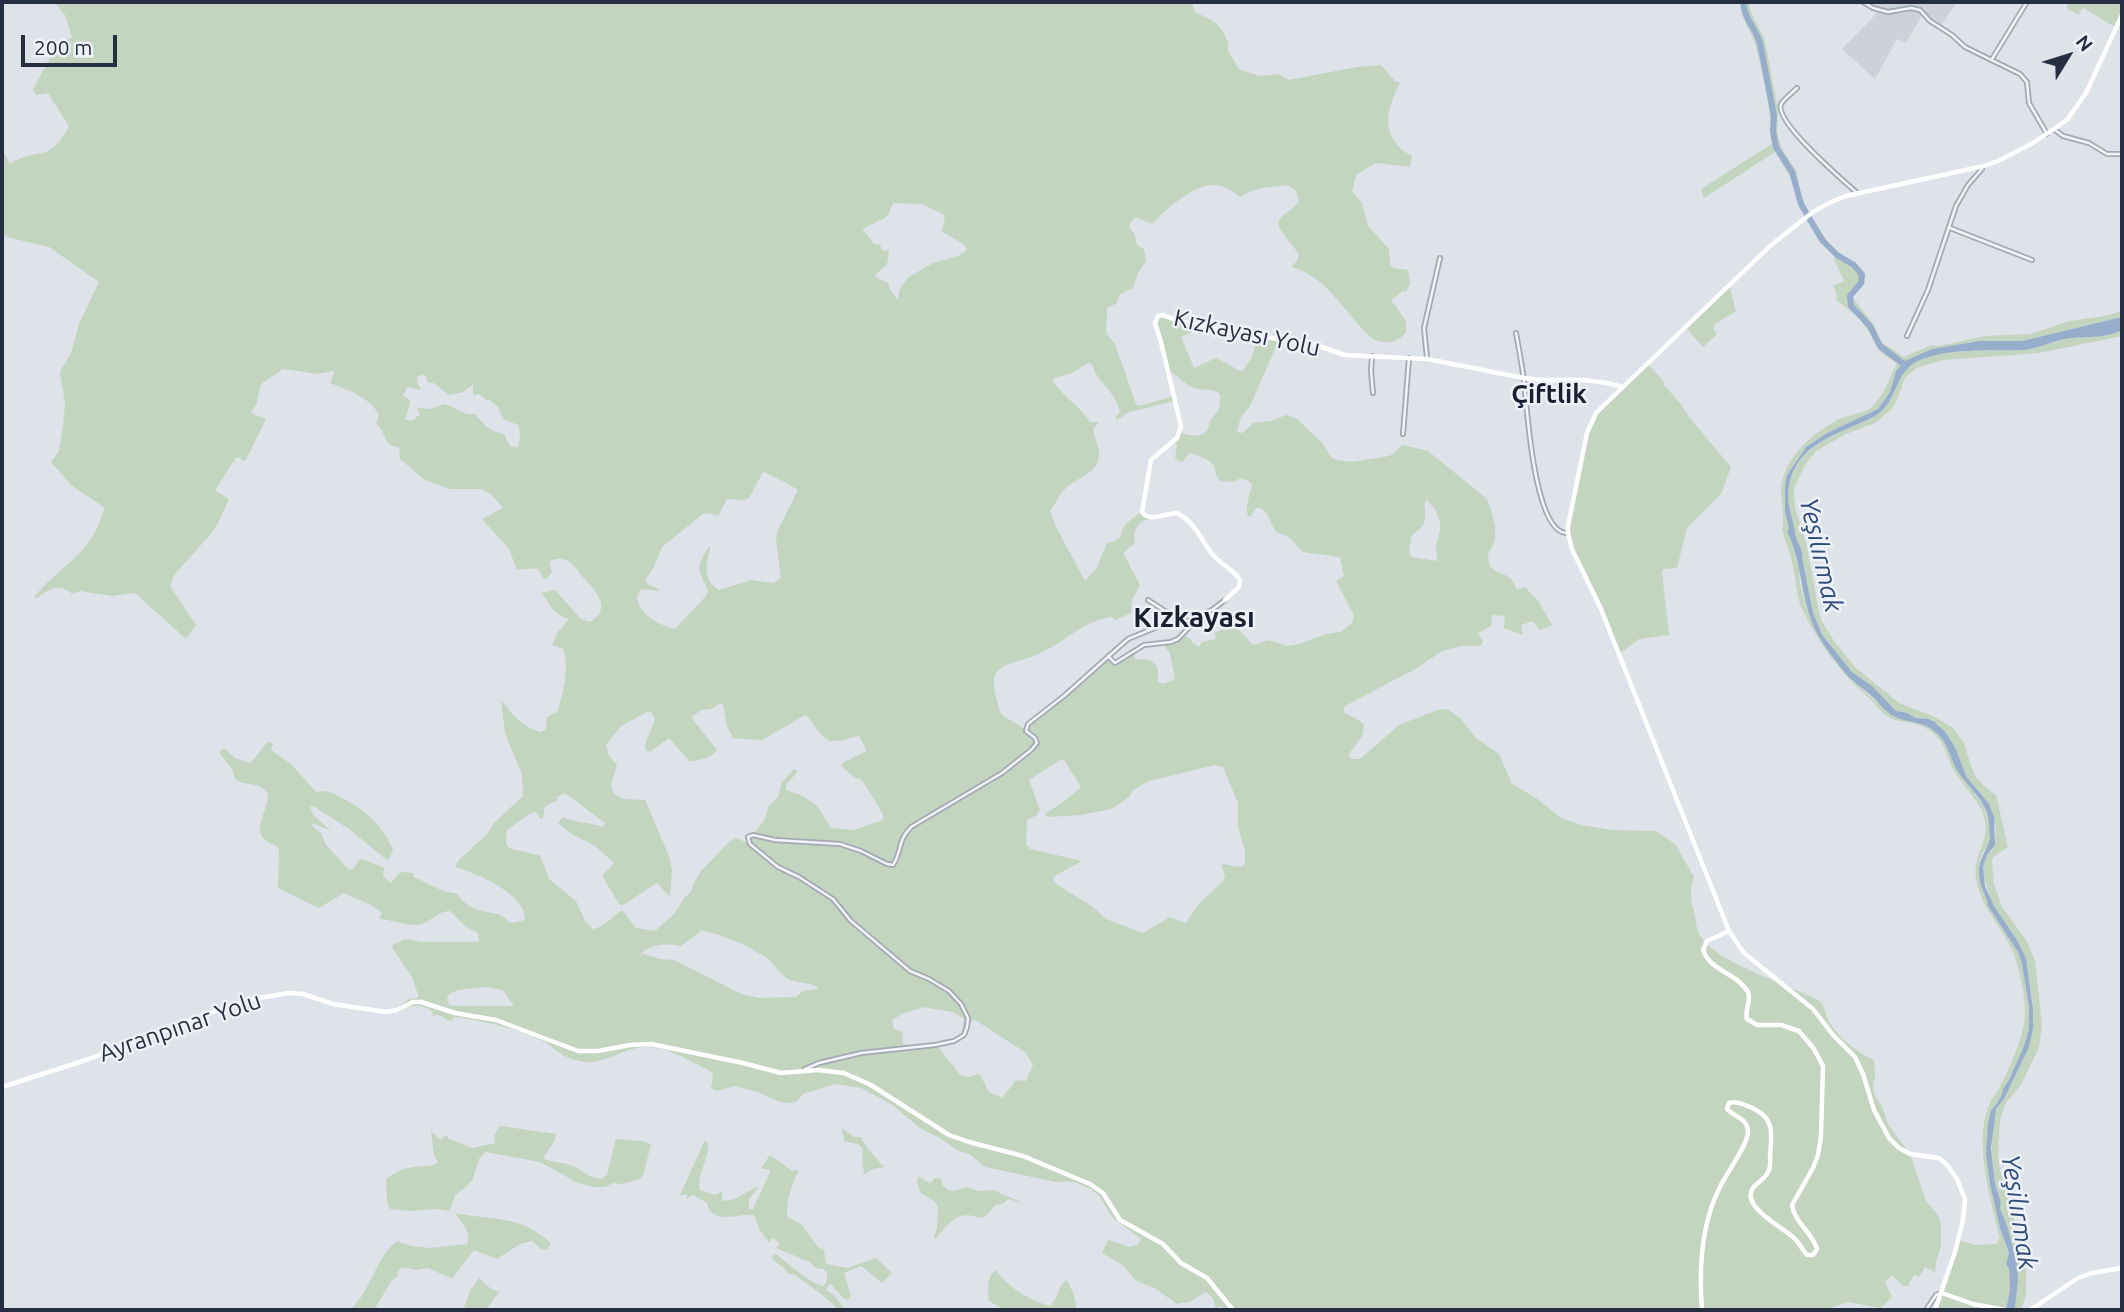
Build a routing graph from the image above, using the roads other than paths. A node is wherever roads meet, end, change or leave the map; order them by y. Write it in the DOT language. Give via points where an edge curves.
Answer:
graph roads {
  1 [pos="1863,2"];
  2 [pos="2027,2"];
  3 [pos="2122,15"];
  4 [pos="1991,60"];
  5 [pos="1797,88"];
  6 [pos="2055,130"];
  7 [pos="2047,134"];
  8 [pos="2122,154"];
  9 [pos="1984,166"];
  10 [pos="1857,193"];
  11 [pos="1950,228"];
  12 [pos="1440,258"];
  13 [pos="2032,260"];
  14 [pos="1517,332"];
  15 [pos="1908,336"];
  16 [pos="1372,356"];
  17 [pos="1409,358"];
  18 [pos="1427,359"];
  19 [pos="1524,378"];
  20 [pos="1622,387"];
  21 [pos="1373,393"];
  22 [pos="1403,433"];
  23 [pos="1568,533"];
  24 [pos="1148,600"];
  25 [pos="1225,600"];
  26 [pos="1201,614"];
  27 [pos="1179,618"];
  28 [pos="1108,656"];
  29 [pos="1729,931"];
  30 [pos="802,1072"];
  31 [pos="2,1087"];
  32 [pos="2122,1268"];
  33 [pos="1941,1293"];
  34 [pos="1233,1310"];
  35 [pos="1702,1310"];
  36 [pos="1926,1310"];
  37 [pos="1935,1310"];
  38 [pos="2005,1310"];
  39 [pos="2030,1310"];
  1 -- 4 [label="street" via="1888,12 1917,9 1965,47"];
  2 -- 4 [label="street"];
  3 -- 6 [label="street" via="2081,102"];
  4 -- 7 [label="street" via="2025,79 2029,103"];
  5 -- 10 [label="street" via="1782,103 1781,111 1804,144"];
  6 -- 7 [label="street"];
  6 -- 8 [label="street" via="2106,154"];
  7 -- 9 [label="street"];
  9 -- 10 [label="street"];
  9 -- 11 [label="street" via="1959,199"];
  10 -- 20 [label="street" via="1813,212 1770,246"];
  11 -- 13 [label="street"];
  11 -- 15 [label="street"];
  12 -- 18 [label="street" via="1424,328"];
  14 -- 19 [label="street"];
  16 -- 17 [label="street, Kızkayası Yolu"];
  16 -- 21 [label="street"];
  16 -- 25 [label="street, Kızkayası Yolu" via="1345,355 1310,343 1248,335 1162,315 1156,318 1181,426 1177,438 1151,460 1142,512 1149,518 1177,513 1195,528 1214,556 1240,580"];
  17 -- 18 [label="street, Kızkayası Yolu"];
  17 -- 22 [label="street"];
  18 -- 19 [label="street, Kızkayası Yolu"];
  19 -- 20 [label="street, Kızkayası Yolu"];
  19 -- 23 [label="street" via="1541,497 1554,525"];
  20 -- 23 [label="street" via="1596,413 1589,427"];
  23 -- 29 [label="street"];
  24 -- 27 [label="street"];
  25 -- 26 [label="street"];
  26 -- 27 [label="street"];
  26 -- 28 [label="street" via="1175,641 1148,644 1115,663"];
  27 -- 28 [label="street" via="1128,639"];
  28 -- 30 [label="street" via="1028,724 1026,731 1037,743 1031,750 991,780 911,827 902,837 893,865 840,844 748,837 754,848 778,867 833,899 850,921 910,971 949,991 968,1018 964,1035 954,1041 861,1053"];
  29 -- 33 [label="street" via="1744,953 1813,1009 1854,1057 1889,1138 1910,1154 1939,1158 1958,1181 1965,1199 1964,1220"];
  29 -- 35 [label="street" via="1707,941 1703,950 1710,963 1746,990 1747,1019 1757,1025 1799,1031 1823,1066 1818,1154 1792,1205 1816,1251 1807,1255 1752,1202 1752,1190 1769,1170 1772,1131 1758,1111 1729,1103 1727,1109 1743,1120 1748,1133 1710,1213 1701,1267"];
  30 -- 31 [label="street, Ayranpınar Yolu" via="781,1073 651,1044 578,1051 496,1020 427,1003 413,1002 386,1012 296,993 232,1005"];
  30 -- 34 [label="street, Ayranpınar Yolu" via="824,1070 851,1076 949,1135 1036,1161 1090,1184 1103,1193 1119,1220 1163,1244 1181,1263 1207,1278"];
  32 -- 39 [label="street" via="2078,1278"];
  33 -- 36 [label="street"];
  33 -- 37 [label="street"];
  33 -- 38 [label="street"];
}
